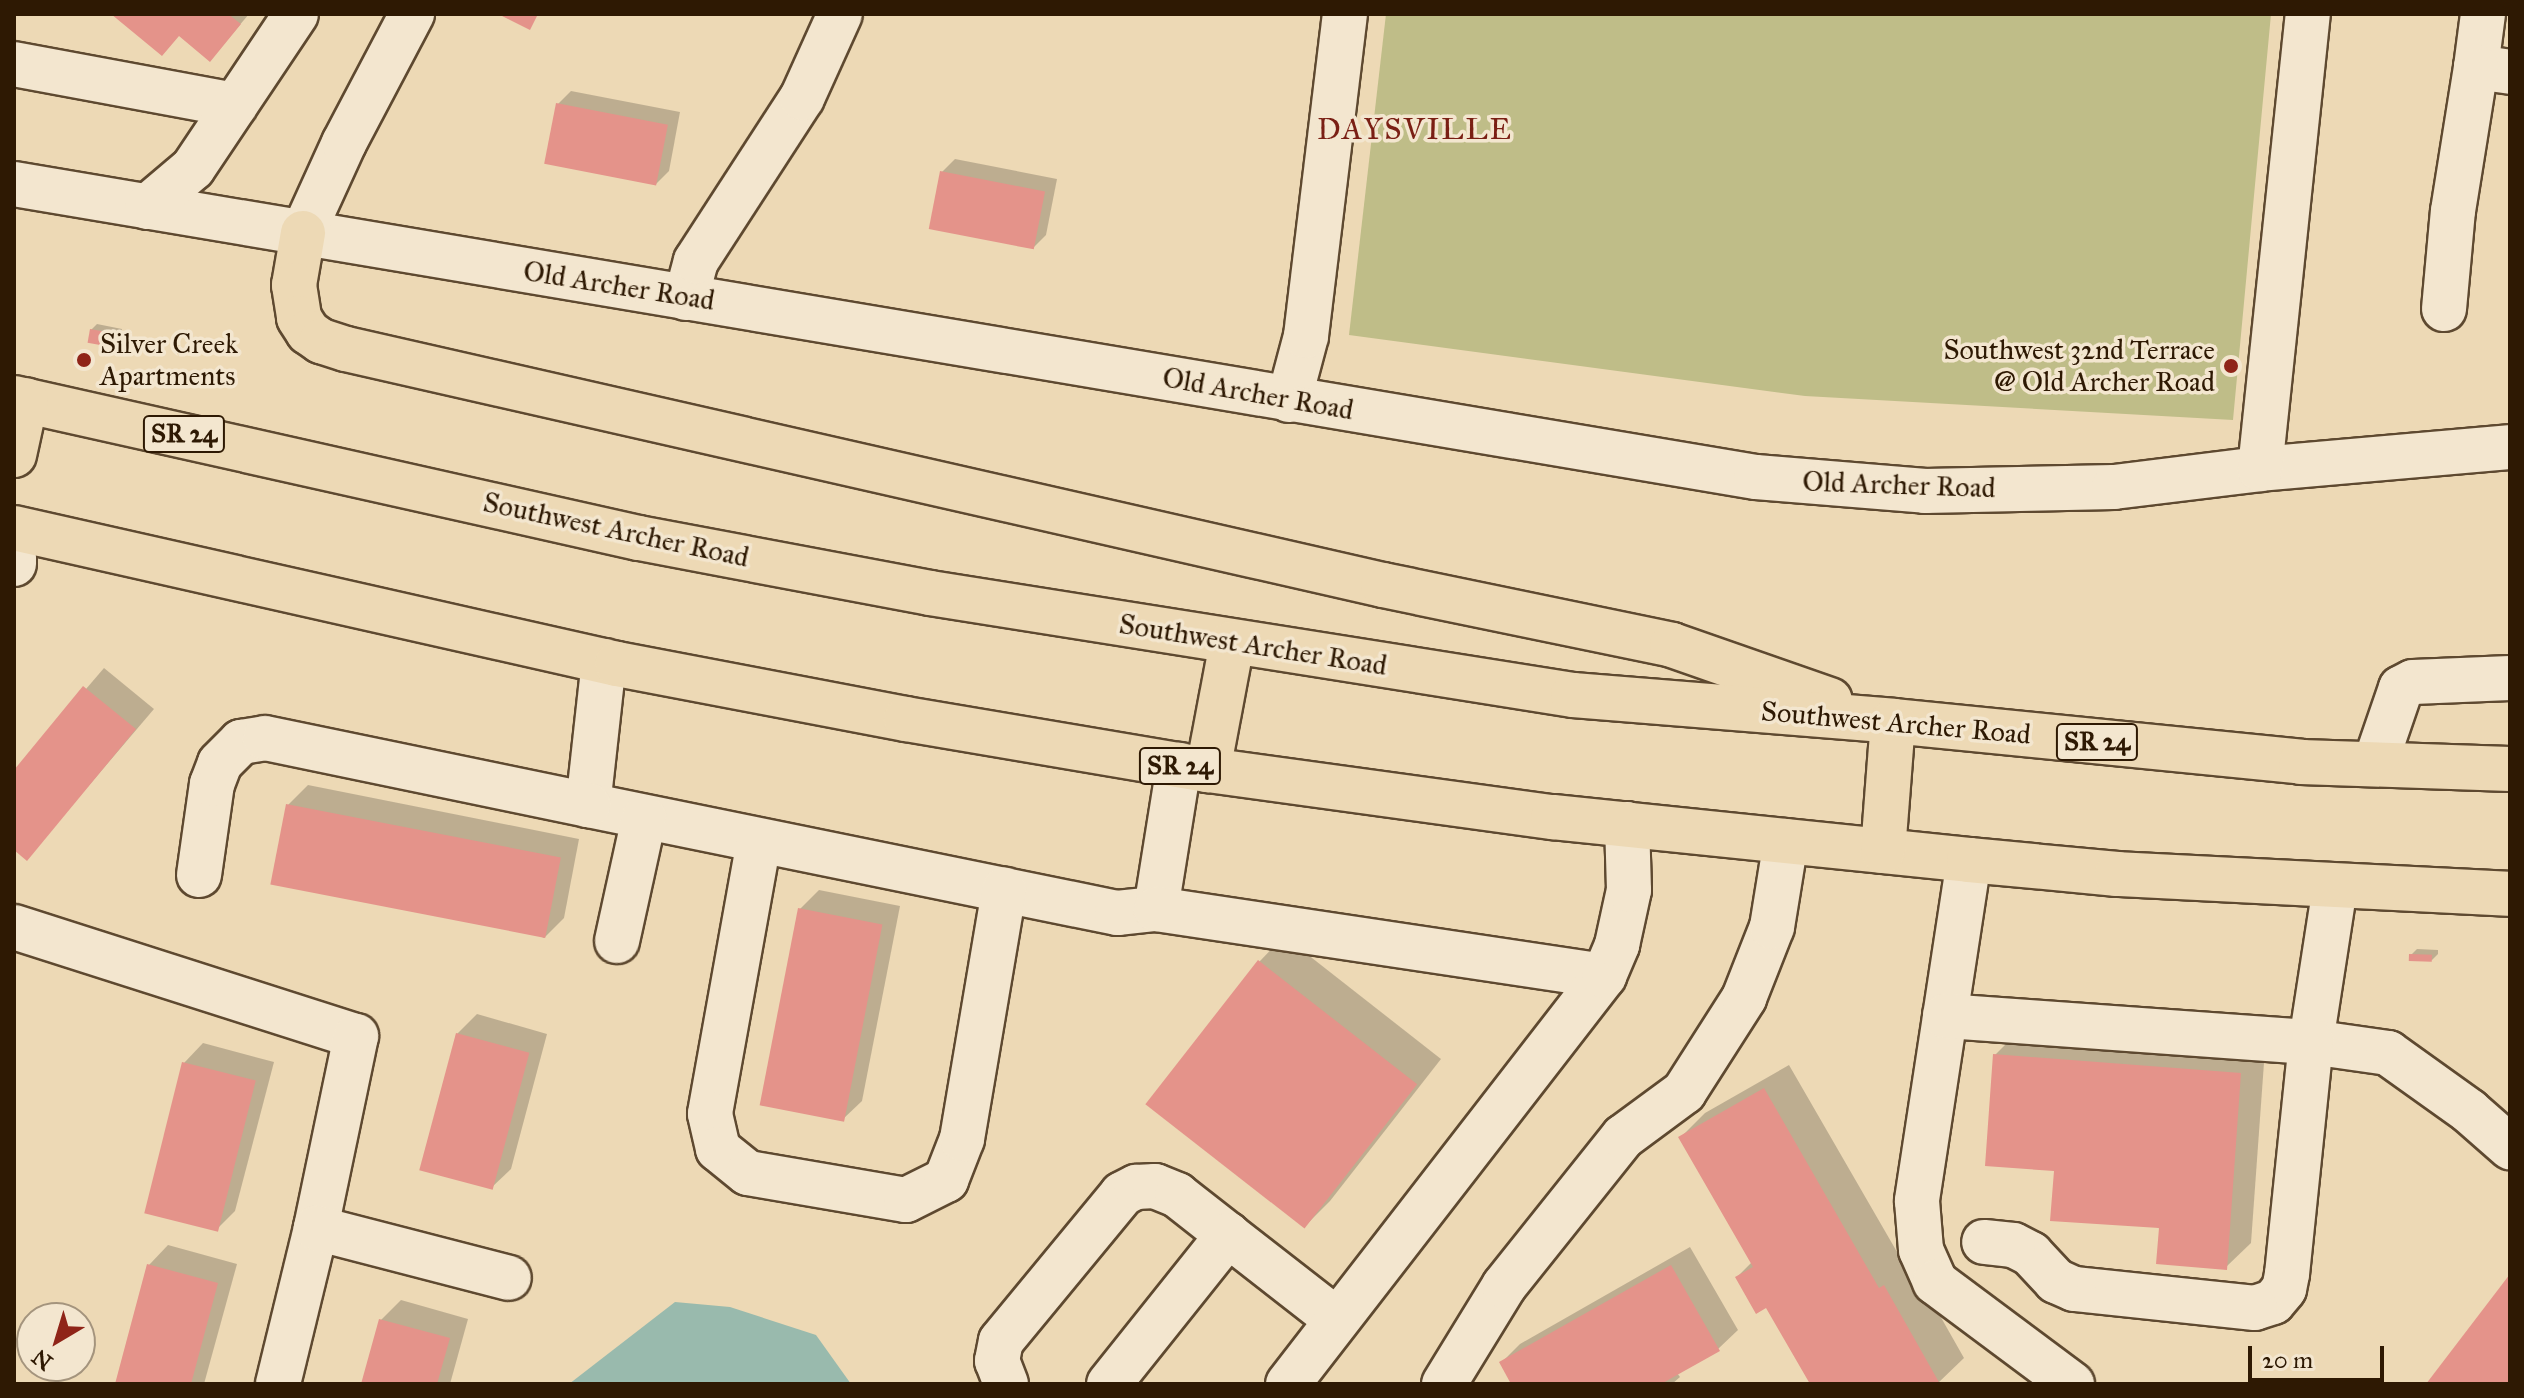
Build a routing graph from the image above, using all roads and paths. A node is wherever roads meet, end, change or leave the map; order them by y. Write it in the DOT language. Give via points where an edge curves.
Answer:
graph roads {
  1 [pos="296,14"];
  2 [pos="412,14"];
  3 [pos="840,14"];
  4 [pos="1345,14"];
  5 [pos="2308,14"];
  6 [pos="2483,14"];
  7 [pos="14,64"];
  8 [pos="2493,70"];
  9 [pos="235,105"];
  10 [pos="14,184"];
  11 [pos="147,207"];
  12 [pos="303,233"];
  13 [pos="686,298"];
  14 [pos="2444,309"];
  15 [pos="20,399"];
  16 [pos="1289,400"];
  17 [pos="2510,447"];
  18 [pos="14,455"];
  19 [pos="2260,469"];
  20 [pos="14,528"];
  21 [pos="14,557"];
  22 [pos="14,564"];
  23 [pos="1232,643"];
  24 [pos="604,661"];
  25 [pos="2510,678"];
  26 [pos="1893,721"];
  27 [pos="2375,764"];
  28 [pos="1194,768"];
  29 [pos="2510,769"];
  30 [pos="588,805"];
  31 [pos="644,818"];
  32 [pos="1627,824"];
  33 [pos="759,841"];
  34 [pos="1786,841"];
  35 [pos="1883,851"];
  36 [pos="1969,860"];
  37 [pos="199,875"];
  38 [pos="2335,887"];
  39 [pos="1004,890"];
  40 [pos="2510,894"];
  41 [pos="1156,909"];
  42 [pos="14,927"];
  43 [pos="617,941"];
  44 [pos="1604,976"];
  45 [pos="1945,1016"];
  46 [pos="2311,1042"];
  47 [pos="2510,1147"];
  48 [pos="316,1228"];
  49 [pos="1228,1235"];
  50 [pos="1984,1242"];
  51 [pos="509,1278"];
  52 [pos="1337,1320"];
  53 [pos="278,1384"];
  54 [pos="1006,1384"];
  55 [pos="1109,1384"];
  56 [pos="1288,1384"];
  57 [pos="1444,1384"];
  58 [pos="2072,1384"];
  1 -- 9 [label="street"];
  2 -- 12 [label="street"];
  3 -- 13 [label="street" via="802,98 696,261"];
  4 -- 16 [label="street" via="1306,336"];
  5 -- 19 [label="street"];
  6 -- 8 [label="street"];
  7 -- 9 [label="street"];
  8 -- 14 [label="street" via="2453,211"];
  9 -- 11 [label="street" via="193,168"];
  10 -- 11 [label="street, Old Archer Road"];
  11 -- 12 [label="street, Old Archer Road"];
  12 -- 13 [label="street, Old Archer Road"];
  12 -- 26 [label="main road" via="294,285 299,318 321,341 346,349 1672,645"];
  13 -- 16 [label="street, Old Archer Road"];
  15 -- 18 [label="main road"];
  15 -- 23 [label="main road, Southwest Archer Road / SR 24" via="639,538"];
  16 -- 19 [label="street, Old Archer Road" via="1756,477 1925,491 2114,487"];
  17 -- 19 [label="street, Old Archer Road"];
  20 -- 24 [label="main road, SR 24"];
  21 -- 22 [label="street"];
  23 -- 26 [label="main road, Southwest Archer Road / SR 24" via="1573,695"];
  23 -- 28 [label="main road"];
  24 -- 28 [label="main road, SR 24"];
  24 -- 30 [label="street"];
  25 -- 27 [label="street" via="2413,682 2401,688"];
  26 -- 27 [label="main road, Southwest Archer Road / SR 24" via="2301,762"];
  26 -- 35 [label="main road"];
  27 -- 29 [label="main road, Southwest Archer Road / SR 24"];
  28 -- 32 [label="main road, SR 24"];
  28 -- 41 [label="street"];
  30 -- 31 [label="street"];
  30 -- 37 [label="street" via="265,738 241,742 220,763 212,784"];
  31 -- 33 [label="street"];
  31 -- 43 [label="street"];
  32 -- 34 [label="main road, SR 24"];
  32 -- 44 [label="street" via="1629,890"];
  33 -- 39 [label="street"];
  33 -- 39 [label="street" via="710,1114 718,1149 748,1173 906,1200 946,1180 962,1139"];
  34 -- 35 [label="main road, SR 24"];
  34 -- 57 [label="street" via="1772,927 1744,998 1684,1092 1623,1137 1504,1286"];
  35 -- 36 [label="main road, SR 24"];
  36 -- 38 [label="main road, SR 24"];
  36 -- 45 [label="street"];
  38 -- 40 [label="main road, SR 24"];
  38 -- 46 [label="street"];
  39 -- 41 [label="street" via="1117,913"];
  41 -- 44 [label="street"];
  42 -- 48 [label="street" via="356,1036"];
  44 -- 52 [label="street"];
  45 -- 46 [label="street"];
  45 -- 58 [label="street" via="1917,1201 1921,1250 1935,1282"];
  46 -- 47 [label="street" via="2388,1053"];
  46 -- 50 [label="street" via="2287,1274 2284,1289 2273,1302 2255,1308 2074,1289 2056,1281 2031,1254 2013,1245"];
  48 -- 51 [label="street"];
  48 -- 53 [label="street"];
  49 -- 52 [label="street"];
  49 -- 54 [label="street" via="1177,1195 1155,1186 1122,1194 1001,1341 997,1361"];
  49 -- 55 [label="street"];
  52 -- 56 [label="street"];
}
